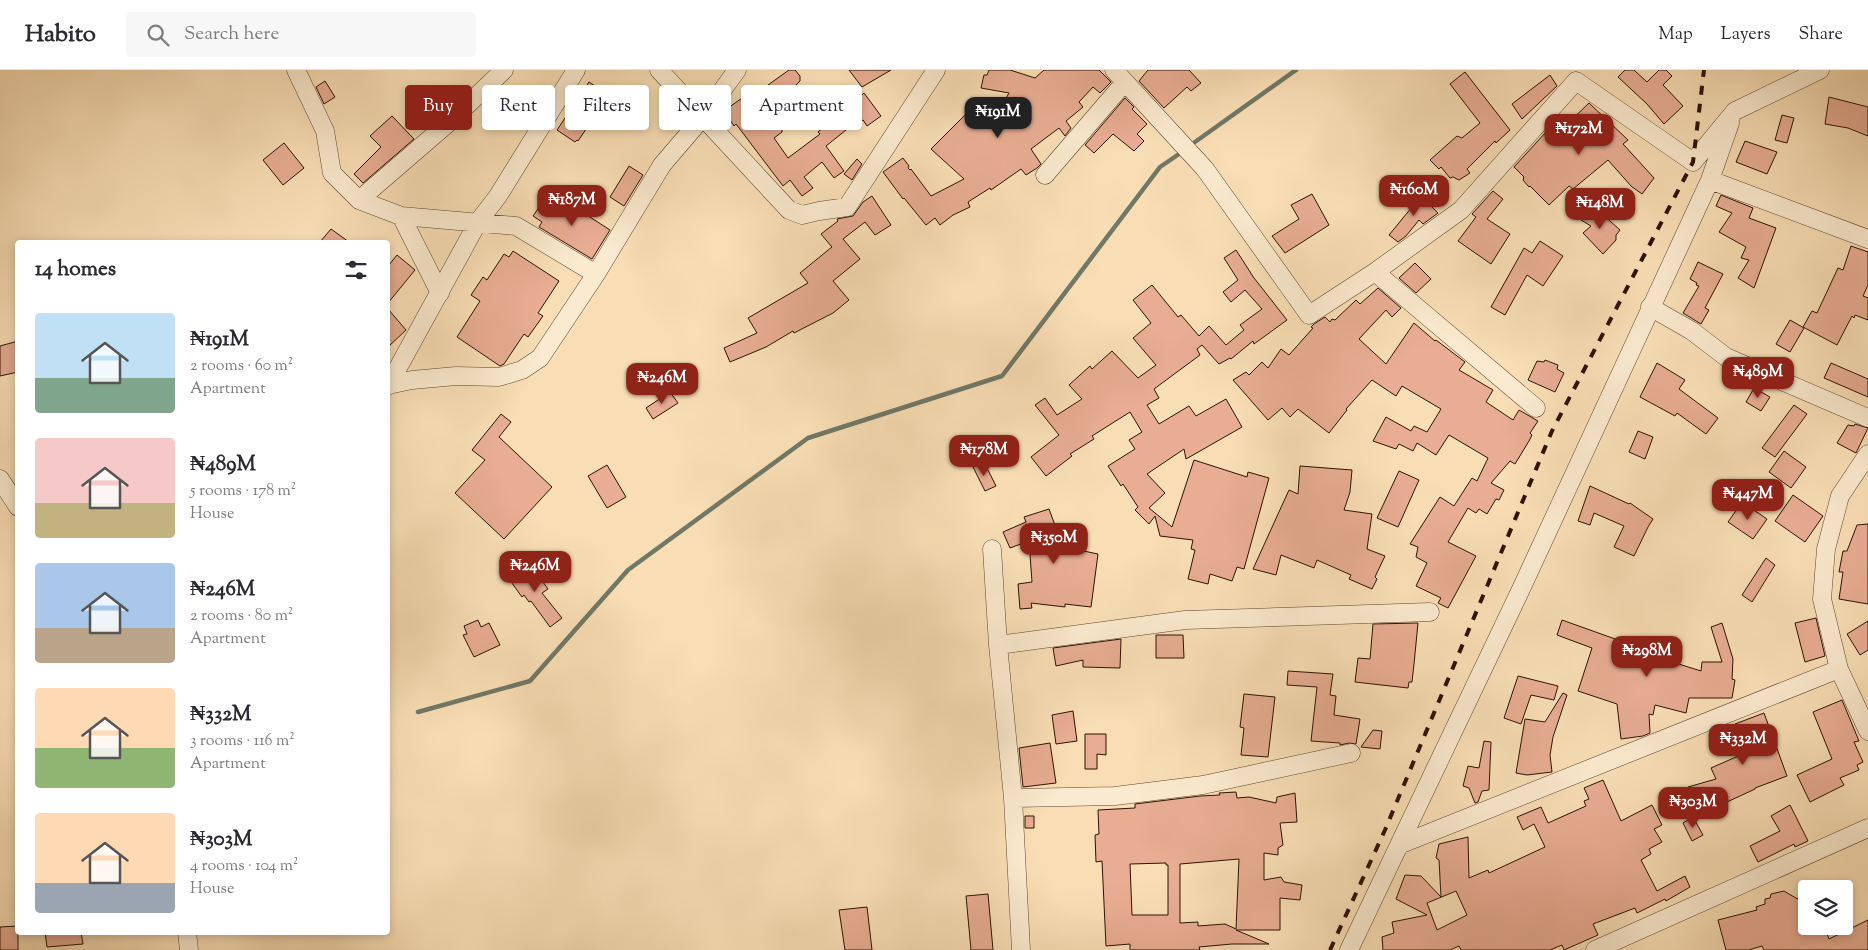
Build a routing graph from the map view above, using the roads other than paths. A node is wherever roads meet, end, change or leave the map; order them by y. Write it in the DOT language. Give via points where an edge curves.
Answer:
graph roads {
  1 [pos="296,70"];
  2 [pos="504,70"];
  3 [pos="576,70"];
  4 [pos="659,70"];
  5 [pos="738,70"];
  6 [pos="936,70"];
  7 [pos="1820,70"];
  8 [pos="1120,76"];
  9 [pos="673,85"];
  10 [pos="727,85"];
  11 [pos="1735,111"];
  12 [pos="691,130"];
  13 [pos="714,130"];
  14 [pos="1045,174"];
  15 [pos="1710,180"];
  16 [pos="359,200"];
  17 [pos="401,216"];
  18 [pos="478,222"];
  19 [pos="1868,239"];
  20 [pos="1376,272"];
  21 [pos="596,274"];
  22 [pos="440,293"];
  23 [pos="1650,307"];
  24 [pos="390,381"];
  25 [pos="390,385"];
  26 [pos="1536,408"];
  27 [pos="1868,418"];
  28 [pos="1868,454"];
  29 [pos="0,479"];
  30 [pos="15,502"];
  31 [pos="992,548"];
  32 [pos="1430,612"];
  33 [pos="998,645"];
  34 [pos="1839,669"];
  35 [pos="1868,731"];
  36 [pos="1351,753"];
  37 [pos="1013,798"];
  38 [pos="1868,828"];
  39 [pos="1399,845"];
  40 [pos="187,935"];
  41 [pos="189,950"];
  42 [pos="1021,950"];
  43 [pos="1349,950"];
  44 [pos="1595,950"];
  1 -- 16 [label="street" via="325,131 332,173"];
  2 -- 16 [label="street"];
  3 -- 18 [label="street" via="498,196"];
  4 -- 9 [label="street"];
  5 -- 10 [label="street"];
  6 -- 13 [label="street" via="847,207 802,215 789,210"];
  7 -- 11 [label="street"];
  8 -- 14 [label="street"];
  8 -- 20 [label="street" via="1205,169 1309,315"];
  11 -- 15 [label="street"];
  11 -- 20 [label="street" via="1693,162 1576,81 1460,210"];
  12 -- 21 [label="street" via="662,165"];
  15 -- 19 [label="street"];
  15 -- 23 [label="street"];
  16 -- 17 [label="street"];
  17 -- 18 [label="street"];
  17 -- 22 [label="street"];
  18 -- 21 [label="street" via="516,226"];
  18 -- 22 [label="street"];
  20 -- 26 [label="street"];
  21 -- 25 [label="street" via="540,358 522,370 499,377 438,378"];
  22 -- 24 [label="street"];
  23 -- 27 [label="street" via="1692,331 1726,357"];
  23 -- 39 [label="street"];
  28 -- 34 [label="street" via="1840,496 1826,549 1822,599"];
  29 -- 30 [label="street"];
  31 -- 33 [label="street"];
  32 -- 33 [label="street" via="1185,620"];
  33 -- 37 [label="street"];
  34 -- 35 [label="street"];
  34 -- 39 [label="street"];
  36 -- 37 [label="street" via="1203,785 1114,796"];
  37 -- 42 [label="street"];
  38 -- 44 [label="street"];
  39 -- 43 [label="street"];
  40 -- 41 [label="street"];
}
